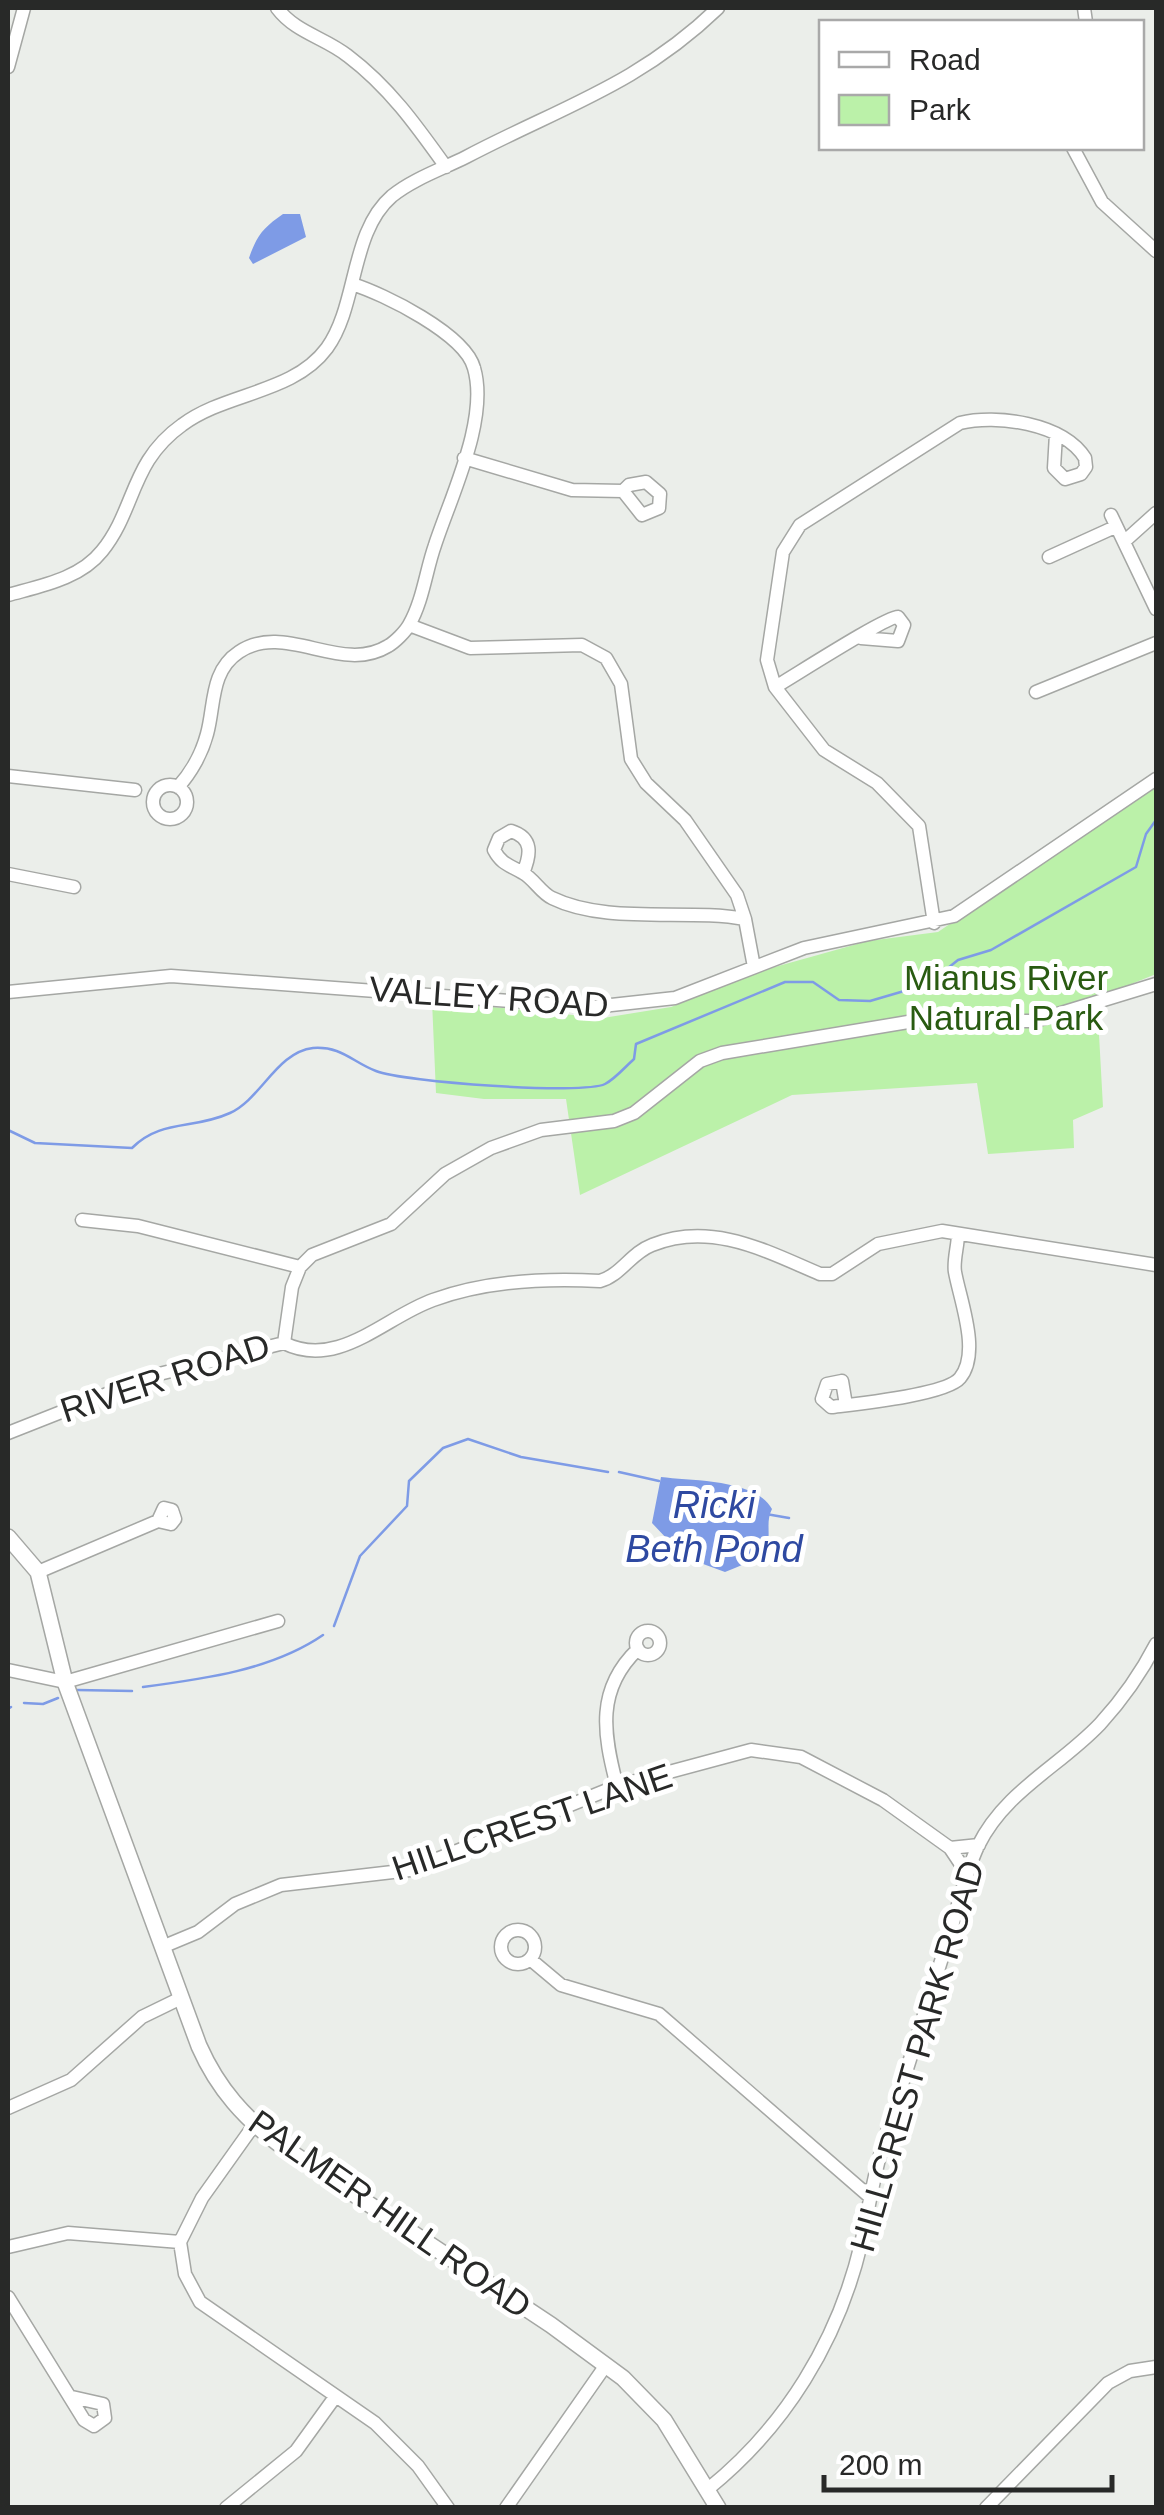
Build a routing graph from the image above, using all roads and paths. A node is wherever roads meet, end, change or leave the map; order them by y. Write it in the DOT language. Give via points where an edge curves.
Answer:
graph roads {
  1 [pos="24,8"];
  2 [pos="277,8"];
  3 [pos="718,8"];
  4 [pos="8,67"];
  5 [pos="1073,150"];
  6 [pos="446,167"];
  7 [pos="1156,251"];
  8 [pos="352,284"];
  9 [pos="1056,434"];
  10 [pos="464,458"];
  11 [pos="623,491"];
  12 [pos="1156,512"];
  13 [pos="1126,540"];
  14 [pos="1050,557"];
  15 [pos="8,596"];
  16 [pos="1156,607"];
  17 [pos="409,625"];
  18 [pos="861,638"];
  19 [pos="1156,643"];
  20 [pos="775,687"];
  21 [pos="1036,692"];
  22 [pos="8,776"];
  23 [pos="1156,779"];
  24 [pos="178,788"];
  25 [pos="135,790"];
  26 [pos="524,872"];
  27 [pos="8,874"];
  28 [pos="74,887"];
  29 [pos="745,919"];
  30 [pos="934,923"];
  31 [pos="754,967"];
  32 [pos="1156,984"];
  33 [pos="8,992"];
  34 [pos="82,1220"];
  35 [pos="958,1234"];
  36 [pos="1156,1265"];
  37 [pos="300,1267"];
  38 [pos="284,1343"];
  39 [pos="846,1405"];
  40 [pos="8,1434"];
  41 [pos="158,1521"];
  42 [pos="8,1537"];
  43 [pos="38,1572"];
  44 [pos="278,1620"];
  45 [pos="1156,1644"];
  46 [pos="638,1649"];
  47 [pos="8,1670"];
  48 [pos="65,1682"];
  49 [pos="617,1786"];
  50 [pos="979,1846"];
  51 [pos="950,1848"];
  52 [pos="966,1872"];
  53 [pos="162,1947"];
  54 [pos="530,1960"];
  55 [pos="181,1998"];
  56 [pos="8,2108"];
  57 [pos="254,2125"];
  58 [pos="870,2197"];
  59 [pos="180,2242"];
  60 [pos="8,2247"];
  61 [pos="8,2297"];
  62 [pos="606,2365"];
  63 [pos="1156,2367"];
  64 [pos="72,2396"];
  65 [pos="336,2398"];
  66 [pos="708,2489"];
  67 [pos="989,2507"];
  68 [pos="226,2508"];
  69 [pos="448,2508"];
  70 [pos="506,2508"];
  71 [pos="718,2508"];
  1 -- 4 [label="street"];
  2 -- 6 [label="street" via="392,92"];
  3 -- 6 [label="street" via="650,66"];
  5 -- 7 [label="street" via="1102,202"];
  6 -- 8 [label="street" via="391,196 373,224"];
  8 -- 10 [label="street" via="412,312 467,352 478,403"];
  8 -- 15 [label="street" via="335,336 315,362 178,427 148,456 103,550 74,573"];
  9 -- 20 [label="street" via="980,418 960,423 800,525 782,552 767,660"];
  10 -- 11 [label="street" via="572,490"];
  10 -- 17 [label="street"];
  12 -- 13 [label="street"];
  13 -- 14 [label="street" via="1113,521"];
  13 -- 16 [label="street"];
  17 -- 24 [label="street" via="391,645 366,654 282,642 240,651 214,686 204,746"];
  17 -- 29 [label="street" via="470,648 582,645 606,658 621,684 631,759 685,820 738,895"];
  18 -- 20 [label="street"];
  19 -- 21 [label="street"];
  20 -- 30 [label="street" via="824,750 878,782 919,826"];
  22 -- 25 [label="street"];
  23 -- 30 [label="street, VALLEY ROAD" via="976,902"];
  26 -- 29 [label="street" via="552,898 576,905 671,919"];
  27 -- 28 [label="street"];
  29 -- 31 [label="street"];
  30 -- 31 [label="street, VALLEY ROAD" via="844,937"];
  31 -- 33 [label="street, VALLEY ROAD" via="675,998 622,1006 171,976"];
  32 -- 37 [label="street" via="1035,1021 914,1022 722,1053 700,1061 634,1113 540,1130 490,1148 445,1174 391,1224 325,1248"];
  34 -- 37 [label="street" via="138,1226"];
  35 -- 36 [label="street"];
  35 -- 38 [label="street" via="890,1240 832,1274 731,1238 673,1240 644,1248 600,1281 556,1277 451,1295 341,1346 312,1351"];
  35 -- 39 [label="street" via="954,1270 968,1354 960,1378 944,1388"];
  37 -- 38 [label="street, RIVER ROAD"];
  38 -- 40 [label="street, RIVER ROAD" via="155,1376"];
  41 -- 43 [label="street"];
  42 -- 43 [label="main road, PALMER HILL ROAD"];
  43 -- 48 [label="main road, PALMER HILL ROAD"];
  44 -- 48 [label="street"];
  45 -- 50 [label="street, HILLCREST PARK ROAD" via="1098,1726 1008,1802"];
  46 -- 49 [label="street" via="610,1683 603,1716"];
  47 -- 48 [label="street"];
  48 -- 53 [label="main road, PALMER HILL ROAD"];
  49 -- 51 [label="street, HILLCREST LANE" via="751,1750 782,1752 884,1800"];
  49 -- 53 [label="street, HILLCREST LANE" via="410,1870 302,1880 270,1890"];
  50 -- 51 [label="street"];
  50 -- 52 [label="street, HILLCREST PARK ROAD"];
  51 -- 52 [label="street, HILLCREST LANE"];
  52 -- 58 [label="street, HILLCREST PARK ROAD"];
  53 -- 55 [label="main road, PALMER HILL ROAD"];
  54 -- 58 [label="street" via="561,1984 659,2014"];
  55 -- 56 [label="street" via="142,2017 71,2080"];
  55 -- 57 [label="main road, PALMER HILL ROAD" via="212,2073"];
  57 -- 59 [label="street"];
  57 -- 62 [label="main road, PALMER HILL ROAD"];
  58 -- 66 [label="street, HILLCREST PARK ROAD" via="854,2270 812,2370 769,2433"];
  59 -- 60 [label="street" via="68,2233"];
  59 -- 65 [label="street" via="185,2274 200,2302"];
  61 -- 64 [label="street"];
  62 -- 66 [label="main road, PALMER HILL ROAD" via="651,2404"];
  62 -- 70 [label="street"];
  63 -- 67 [label="street" via="1108,2382"];
  65 -- 68 [label="street" via="296,2451"];
  65 -- 69 [label="street" via="394,2441"];
  66 -- 71 [label="main road, PALMER HILL ROAD"];
}
